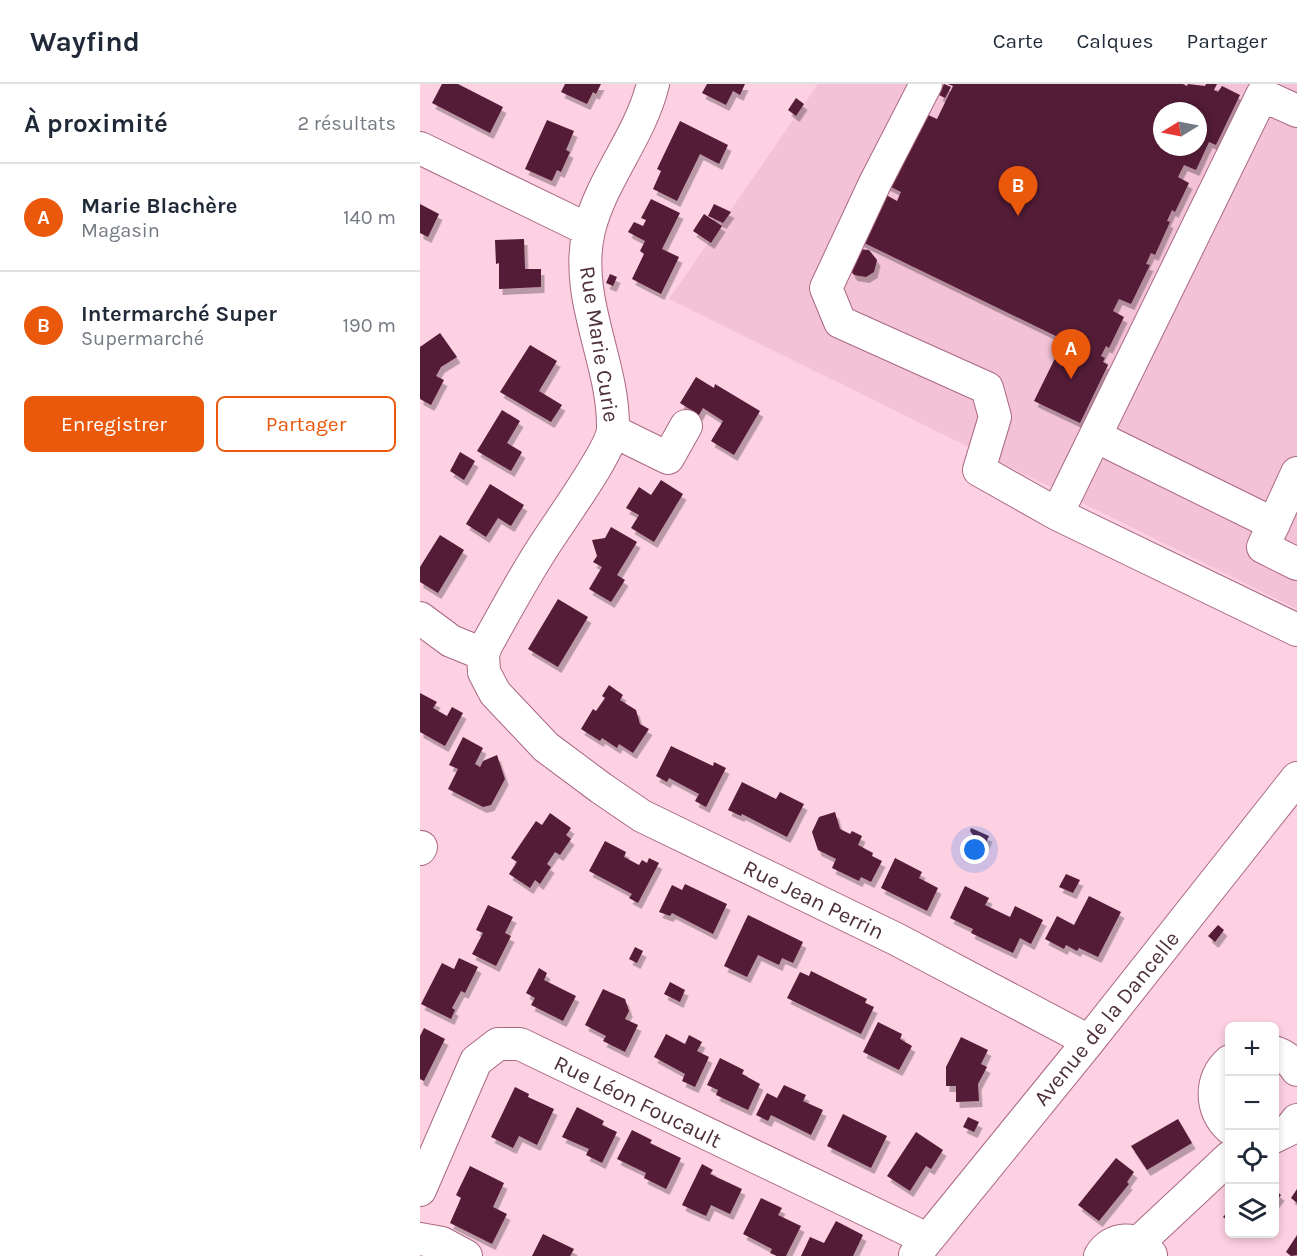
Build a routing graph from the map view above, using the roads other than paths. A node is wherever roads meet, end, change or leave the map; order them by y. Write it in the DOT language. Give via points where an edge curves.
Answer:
graph roads {
  1 [pos="653,84"];
  2 [pos="926,84"];
  3 [pos="1260,89"];
  4 [pos="1297,111"];
  5 [pos="420,148"];
  6 [pos="589,230"];
  7 [pos="686,426"];
  8 [pos="614,431"];
  9 [pos="1095,436"];
  10 [pos="1297,473"];
  11 [pos="1057,514"];
  12 [pos="1274,524"];
  13 [pos="1297,564"];
  14 [pos="420,618"];
  15 [pos="1297,630"];
  16 [pos="483,654"];
  17 [pos="1297,778"];
  18 [pos="1089,1041"];
  19 [pos="1279,1053"];
  20 [pos="1225,1064"];
  21 [pos="1297,1070"];
  22 [pos="1297,1120"];
  23 [pos="1225,1125"];
  24 [pos="1279,1135"];
  25 [pos="1225,1162"];
  26 [pos="420,1190"];
  27 [pos="420,1239"];
  28 [pos="920,1247"];
  29 [pos="1145,1249"];
  30 [pos="466,1256"];
  31 [pos="1100,1256"];
  1 -- 6 [label="street, Rue Marie Curie" via="647,108"];
  2 -- 11 [label="street" via="826,288 840,322 987,388 995,417 979,470"];
  3 -- 4 [label="street"];
  3 -- 9 [label="street"];
  5 -- 6 [label="street"];
  6 -- 8 [label="street, Rue Marie Curie" via="589,302"];
  7 -- 8 [label="street" via="668,458"];
  8 -- 16 [label="street, Rue Marie Curie"];
  9 -- 11 [label="street"];
  9 -- 12 [label="street"];
  10 -- 12 [label="street"];
  11 -- 15 [label="street"];
  12 -- 13 [label="street" via="1263,547"];
  14 -- 16 [label="street" via="451,641"];
  16 -- 18 [label="street, Rue Jean Perrin" via="484,672 495,693 546,747 642,816 896,939"];
  17 -- 18 [label="street, Avenue de la Dancelle"];
  18 -- 28 [label="street, Avenue de la Dancelle"];
  19 -- 21 [label="street"];
  20 -- 23 [label="street" via="1216,1079 1214,1094 1216,1110"];
  22 -- 24 [label="street"];
  25 -- 29 [label="street"];
  26 -- 28 [label="street, Rue Léon Foucault" via="476,1061 498,1044 520,1044"];
  27 -- 30 [label="street" via="442,1243"];
  29 -- 31 [label="street" via="1124,1240 1115,1242"];
}
